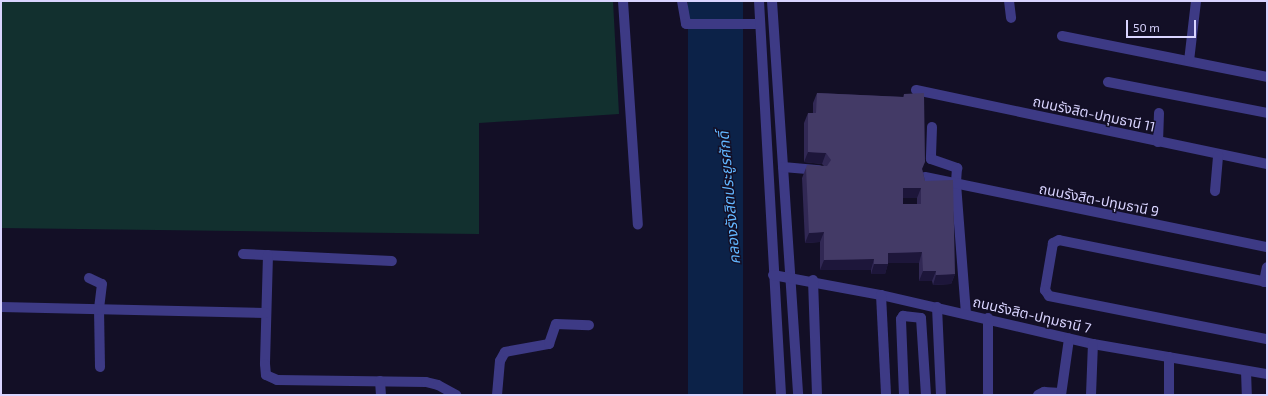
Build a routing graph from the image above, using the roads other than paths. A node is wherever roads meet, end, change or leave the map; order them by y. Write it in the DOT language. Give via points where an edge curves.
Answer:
graph roads {
  1 [pos="624,1"];
  2 [pos="682,1"];
  3 [pos="759,1"];
  4 [pos="772,1"];
  5 [pos="1009,1"];
  6 [pos="1196,1"];
  7 [pos="1011,18"];
  8 [pos="755,24"];
  9 [pos="1062,36"];
  10 [pos="1189,61"];
  11 [pos="1267,77"];
  12 [pos="1108,82"];
  13 [pos="916,90"];
  14 [pos="1159,113"];
  15 [pos="1267,113"];
  16 [pos="932,127"];
  17 [pos="1158,142"];
  18 [pos="1218,154"];
  19 [pos="1267,164"];
  20 [pos="783,167"];
  21 [pos="820,170"];
  22 [pos="925,178"];
  23 [pos="956,184"];
  24 [pos="1215,190"];
  25 [pos="638,224"];
  26 [pos="1267,247"];
  27 [pos="243,254"];
  28 [pos="268,255"];
  29 [pos="392,261"];
  30 [pos="1267,267"];
  31 [pos="773,275"];
  32 [pos="792,277"];
  33 [pos="89,278"];
  34 [pos="813,280"];
  35 [pos="1265,282"];
  36 [pos="881,295"];
  37 [pos="1,307"];
  38 [pos="937,307"];
  39 [pos="99,309"];
  40 [pos="266,312"];
  41 [pos="966,314"];
  42 [pos="988,318"];
  43 [pos="590,325"];
  44 [pos="1069,339"];
  45 [pos="1267,339"];
  46 [pos="1092,344"];
  47 [pos="1169,357"];
  48 [pos="100,367"];
  49 [pos="1246,371"];
  50 [pos="1267,374"];
  51 [pos="380,381"];
  52 [pos="1061,394"];
  53 [pos="381,395"];
  54 [pos="456,395"];
  55 [pos="497,395"];
  56 [pos="781,395"];
  57 [pos="798,395"];
  58 [pos="817,395"];
  59 [pos="886,395"];
  60 [pos="904,395"];
  61 [pos="926,395"];
  62 [pos="941,395"];
  63 [pos="988,395"];
  64 [pos="1038,395"];
  65 [pos="1091,395"];
  66 [pos="1169,395"];
  67 [pos="1247,395"];
  1 -- 25 [label="street"];
  2 -- 8 [label="street" via="684,22 688,25"];
  3 -- 8 [label="street"];
  4 -- 20 [label="street"];
  5 -- 7 [label="street"];
  6 -- 10 [label="street"];
  8 -- 31 [label="street"];
  9 -- 10 [label="street"];
  10 -- 11 [label="street"];
  12 -- 15 [label="street"];
  13 -- 17 [label="street, ถนนรังสิต-ปทุมธานี 11"];
  14 -- 17 [label="street"];
  16 -- 23 [label="street" via="931,159 957,168"];
  17 -- 18 [label="street, ถนนรังสิต-ปทุมธานี 11"];
  18 -- 19 [label="street, ถนนรังสิต-ปทุมธานี 11"];
  18 -- 24 [label="street"];
  20 -- 21 [label="street"];
  20 -- 32 [label="street"];
  22 -- 23 [label="street, ถนนรังสิต-ปทุมธานี 9"];
  23 -- 26 [label="street, ถนนรังสิต-ปทุมธานี 9"];
  23 -- 41 [label="street"];
  27 -- 28 [label="street"];
  28 -- 29 [label="street"];
  28 -- 40 [label="street"];
  30 -- 35 [label="street"];
  31 -- 32 [label="street, ถนนรังสิต-ปทุมธานี 7"];
  31 -- 56 [label="street"];
  32 -- 34 [label="street, ถนนรังสิต-ปทุมธานี 7"];
  32 -- 57 [label="street"];
  33 -- 39 [label="street" via="102,284"];
  34 -- 36 [label="street, ถนนรังสิต-ปทุมธานี 7"];
  34 -- 58 [label="street"];
  35 -- 45 [label="street" via="1058,240 1053,243 1045,290 1049,296"];
  36 -- 38 [label="street, ถนนรังสิต-ปทุมธานี 7"];
  36 -- 59 [label="street"];
  37 -- 39 [label="street"];
  38 -- 41 [label="street, ถนนรังสิต-ปทุมธานี 7"];
  38 -- 62 [label="street"];
  39 -- 40 [label="street"];
  39 -- 48 [label="street"];
  40 -- 51 [label="street" via="266,375 277,380"];
  41 -- 42 [label="street, ถนนรังสิต-ปทุมธานี 7"];
  42 -- 44 [label="street, ถนนรังสิต-ปทุมธานี 7"];
  42 -- 63 [label="street"];
  43 -- 55 [label="street" via="556,324 549,344 505,352 500,361"];
  44 -- 46 [label="street, ถนนรังสิต-ปทุมธานี 7"];
  44 -- 52 [label="street"];
  46 -- 47 [label="street, ถนนรังสิต-ปทุมธานี 7"];
  46 -- 65 [label="street"];
  47 -- 49 [label="street, ถนนรังสิต-ปทุมธานี 7"];
  47 -- 66 [label="street"];
  49 -- 50 [label="street, ถนนรังสิต-ปทุมธานี 7"];
  49 -- 67 [label="street"];
  51 -- 53 [label="street"];
  51 -- 54 [label="street" via="426,382 438,385"];
  52 -- 64 [label="street" via="1044,392"];
  60 -- 61 [label="street" via="901,319 903,316 921,318"];
}
